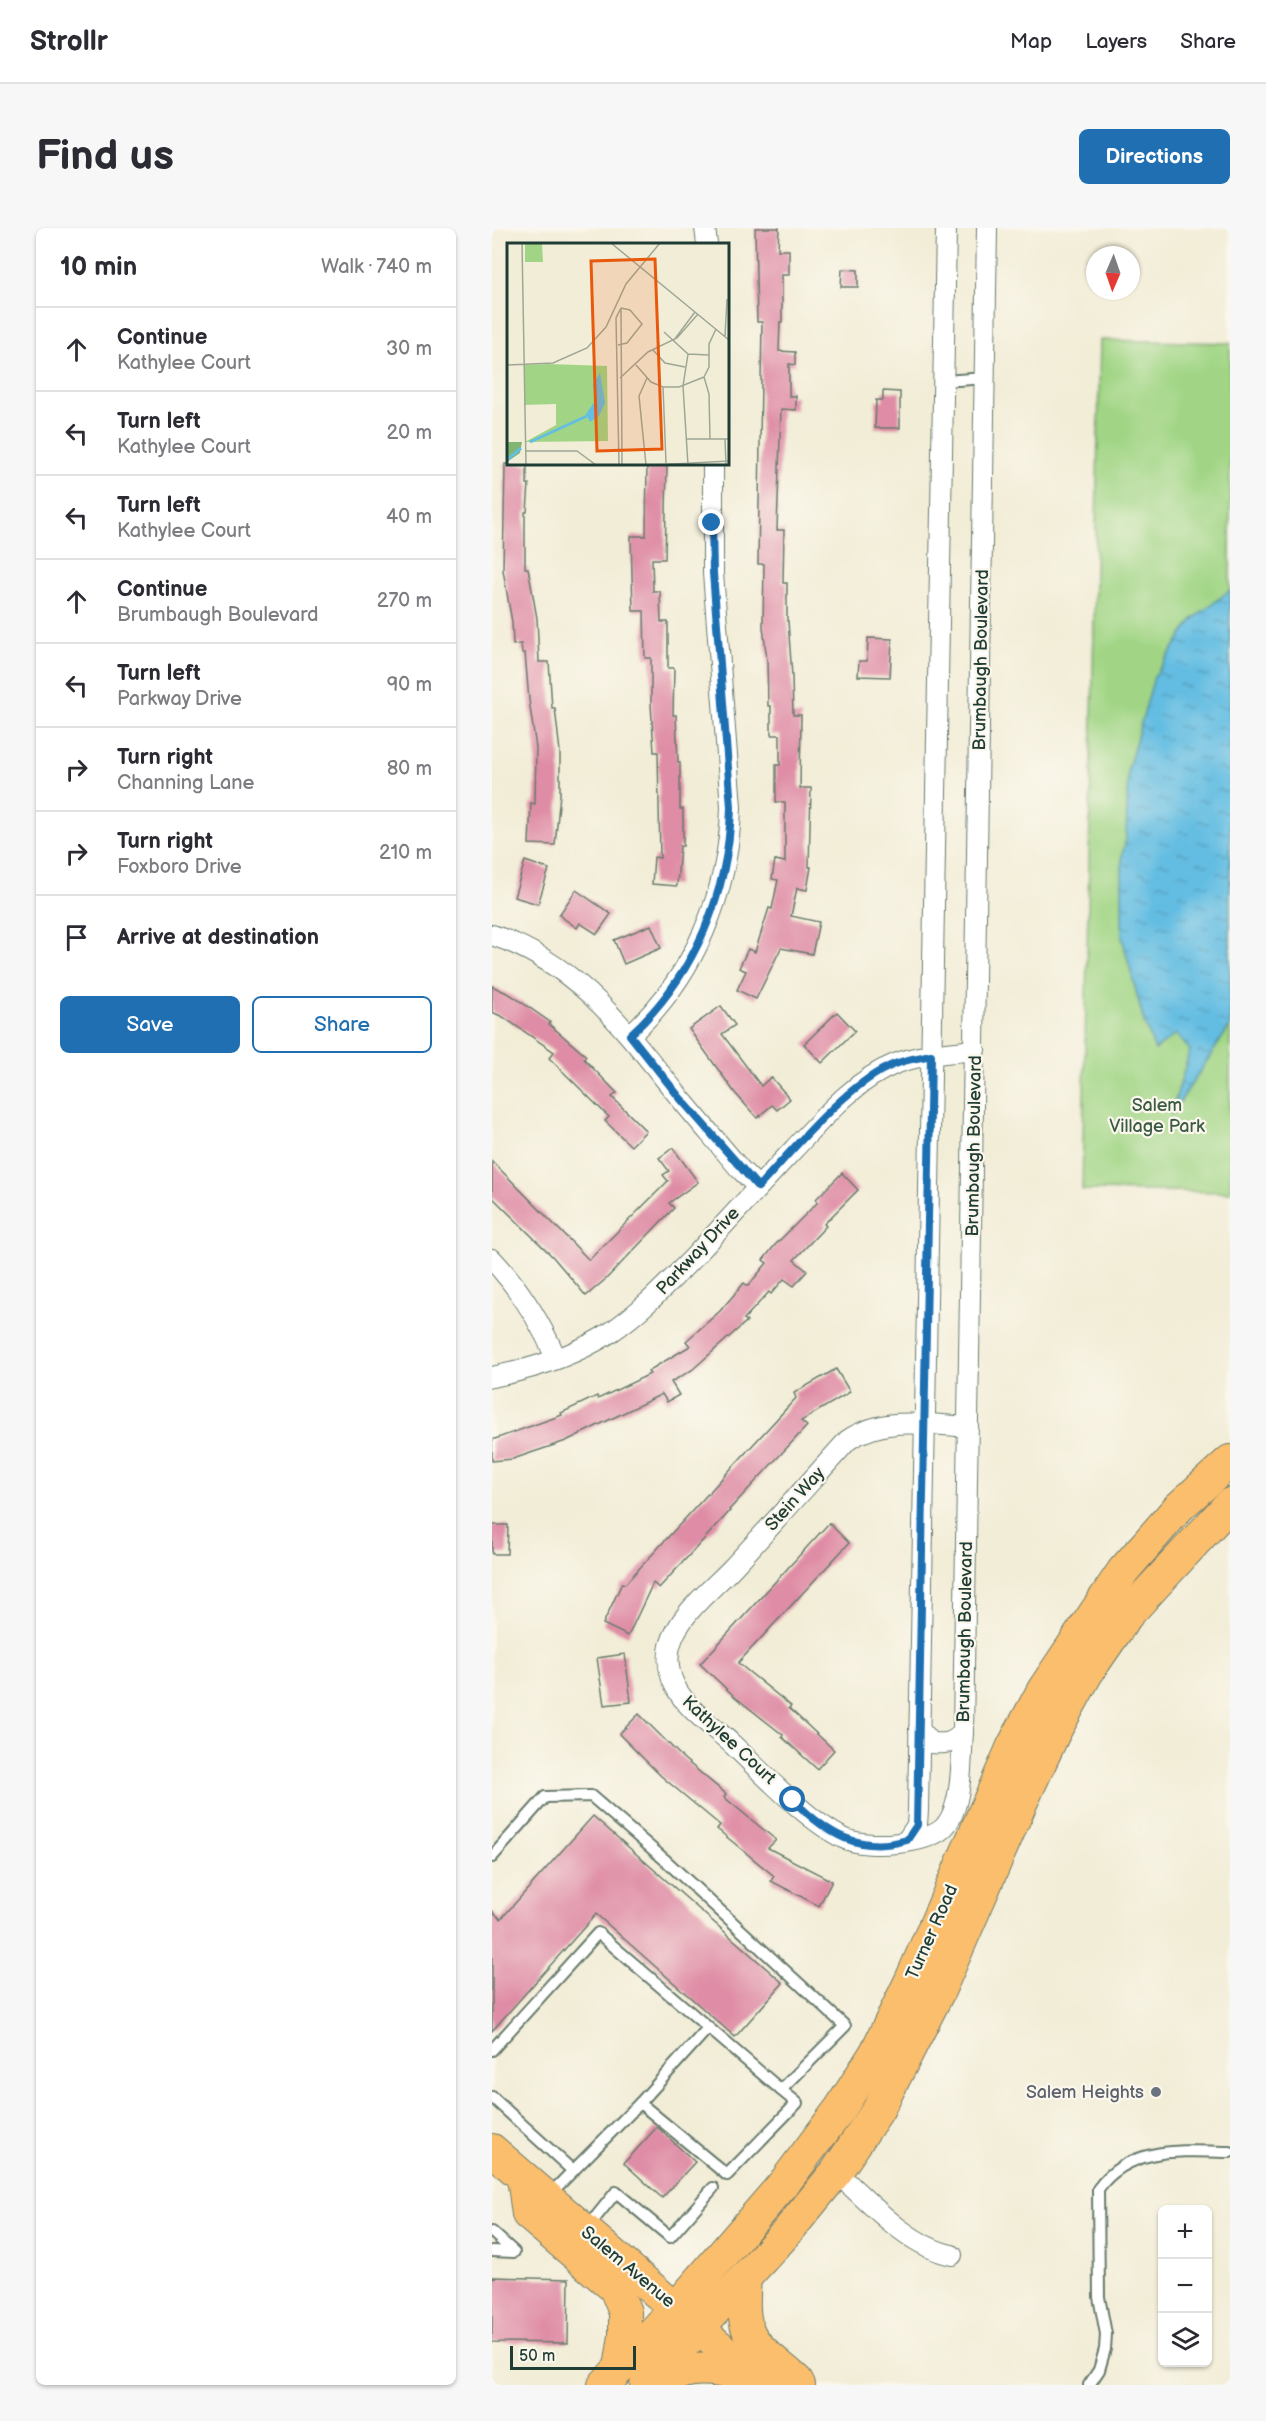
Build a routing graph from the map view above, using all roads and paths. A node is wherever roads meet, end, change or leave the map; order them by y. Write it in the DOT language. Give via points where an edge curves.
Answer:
graph roads {
  1 [pos="705,228"];
  2 [pos="946,228"];
  3 [pos="987,228"];
  4 [pos="707,243"];
  5 [pos="986,378"];
  6 [pos="944,381"];
  7 [pos="713,465"];
  8 [pos="492,935"];
  9 [pos="630,1035"];
  10 [pos="975,1050"];
  11 [pos="931,1055"];
  12 [pos="758,1187"];
  13 [pos="492,1259"];
  14 [pos="556,1358"];
  15 [pos="492,1377"];
  16 [pos="925,1424"];
  17 [pos="968,1427"];
  18 [pos="1230,1461"];
  19 [pos="1230,1504"];
  20 [pos="669,1656"];
  21 [pos="920,1729"];
  22 [pos="963,1732"];
  23 [pos="907,1840"];
  24 [pos="492,1857"];
  25 [pos="708,2028"];
  26 [pos="492,2050"];
  27 [pos="781,2090"];
  28 [pos="492,2097"];
  29 [pos="640,2103"];
  30 [pos="492,2150"];
  31 [pos="1230,2152"];
  32 [pos="573,2170"];
  33 [pos="836,2172"];
  34 [pos="523,2177"];
  35 [pos="713,2188"];
  36 [pos="546,2198"];
  37 [pos="585,2230"];
  38 [pos="492,2232"];
  39 [pos="492,2251"];
  40 [pos="952,2255"];
  41 [pos="745,2278"];
  42 [pos="688,2317"];
  43 [pos="612,2376"];
  44 [pos="760,2381"];
  45 [pos="646,2385"];
  46 [pos="662,2385"];
  47 [pos="799,2385"];
  48 [pos="1089,2385"];
  1 -- 4 [label="street"];
  2 -- 6 [label="street"];
  3 -- 5 [label="street, Brumbaugh Boulevard"];
  5 -- 6 [label="lane"];
  5 -- 10 [label="street, Brumbaugh Boulevard"];
  6 -- 11 [label="street"];
  7 -- 9 [label="street" via="713,573 730,831 722,880 705,929 681,976"];
  8 -- 9 [label="street" via="562,970 597,998"];
  9 -- 12 [label="street"];
  10 -- 11 [label="street, Parkway Drive"];
  10 -- 17 [label="street, Brumbaugh Boulevard"];
  11 -- 12 [label="street, Parkway Drive" via="895,1064 858,1086"];
  11 -- 16 [label="street"];
  12 -- 14 [label="street, Parkway Drive" via="640,1311 609,1333"];
  13 -- 14 [label="street" via="525,1299"];
  14 -- 15 [label="street, Parkway Drive"];
  16 -- 17 [label="street, Stein Way"];
  16 -- 20 [label="street, Stein Way" via="875,1426 848,1440 691,1610 675,1634"];
  16 -- 21 [label="street"];
  17 -- 22 [label="street, Brumbaugh Boulevard"];
  18 -- 42 [label="main road, Turner Road" via="1178,1508 1123,1571 1043,1690 1013,1746 876,2052 840,2109"];
  19 -- 33 [label="main road, Turner Road" via="1127,1615 1087,1673 1022,1801 916,2039 879,2110"];
  20 -- 23 [label="street, Kathylee Court" via="670,1672 683,1699 806,1814 844,1839 888,1845"];
  21 -- 22 [label="street, Brumbaugh Boulevard" via="930,1743 956,1741"];
  21 -- 23 [label="street" via="917,1825"];
  22 -- 23 [label="street, Kathylee Court" via="960,1777 954,1809 946,1826 926,1838"];
  24 -- 27 [label="lane" via="545,1797 591,1796 845,2026"];
  25 -- 26 [label="lane" via="598,1933"];
  25 -- 27 [label="lane"];
  25 -- 29 [label="lane"];
  27 -- 29 [label="lane" via="796,2103 726,2175"];
  28 -- 32 [label="lane"];
  29 -- 32 [label="lane"];
  30 -- 34 [label="main road, Salem Avenue"];
  31 -- 48 [label="lane" via="1170,2150 1155,2154 1108,2176 1098,2189 1099,2297 1106,2334 1099,2370"];
  32 -- 36 [label="lane"];
  33 -- 40 [label="street" via="923,2246"];
  33 -- 41 [label="main road, Turner Road"];
  34 -- 36 [label="main road, Salem Avenue"];
  34 -- 43 [label="main road" via="528,2214 615,2288 625,2312 625,2336"];
  35 -- 37 [label="lane" via="670,2237 616,2192"];
  36 -- 37 [label="main road, Salem Avenue"];
  37 -- 42 [label="main road, Salem Avenue"];
  38 -- 39 [label="lane" via="514,2252"];
  41 -- 42 [label="main road, Turner Road"];
  41 -- 47 [label="main road" via="744,2313 748,2330 755,2342"];
  42 -- 43 [label="main road, Turner Road"];
  42 -- 44 [label="main road, Salem Avenue"];
  42 -- 45 [label="main road, Turner Road"];
  44 -- 46 [label="main road" via="711,2369 692,2370"];
}
